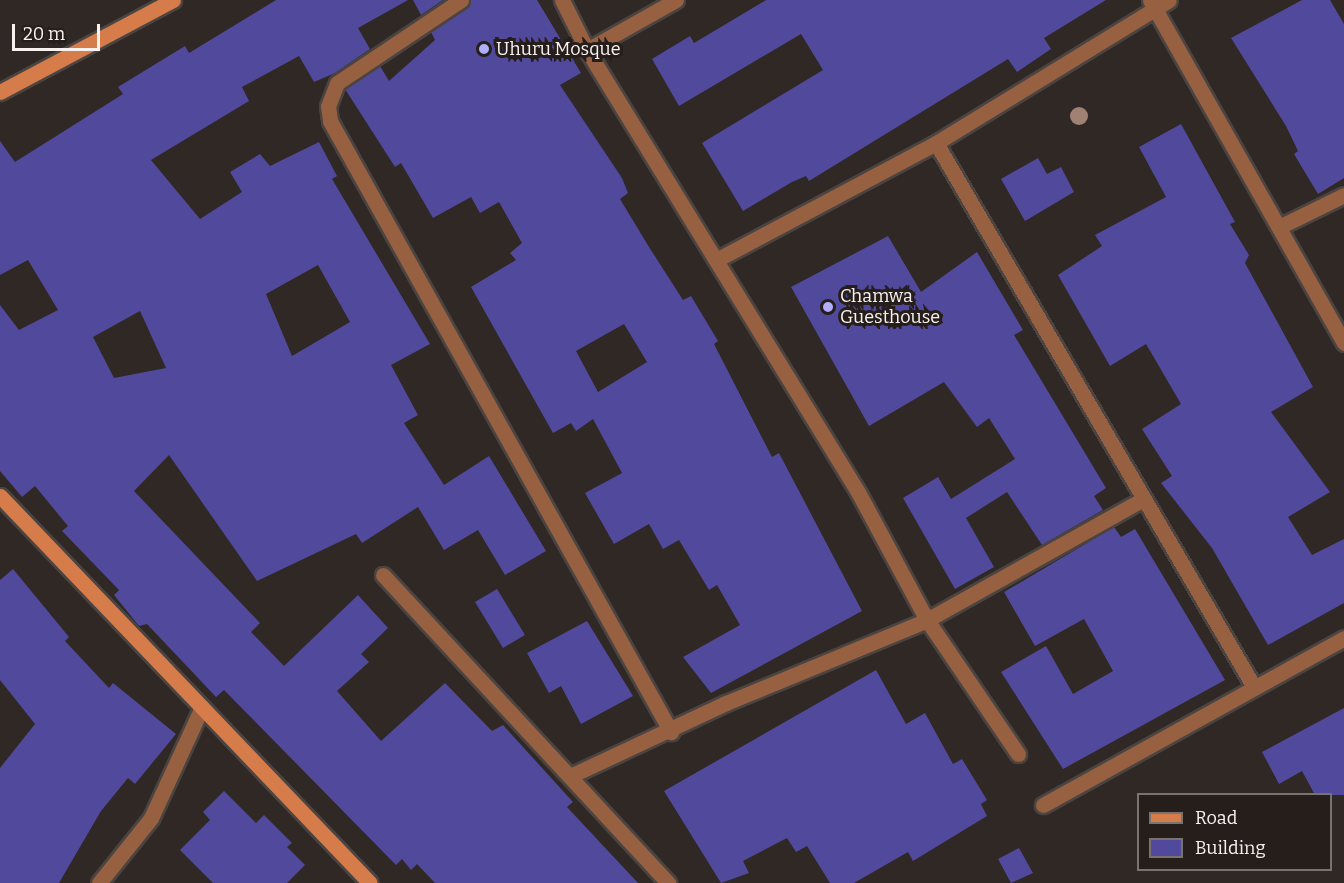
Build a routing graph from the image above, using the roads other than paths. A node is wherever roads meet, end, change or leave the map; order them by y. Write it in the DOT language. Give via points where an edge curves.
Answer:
graph roads {
  1 [pos="173,0"];
  2 [pos="461,0"];
  3 [pos="562,0"];
  4 [pos="676,0"];
  5 [pos="1169,0"];
  6 [pos="1152,4"];
  7 [pos="587,50"];
  8 [pos="0,92"];
  9 [pos="936,143"];
  10 [pos="1344,195"];
  11 [pos="1279,227"];
  12 [pos="716,260"];
  13 [pos="1344,343"];
  14 [pos="0,496"];
  15 [pos="1143,500"];
  16 [pos="383,576"];
  17 [pos="927,620"];
  18 [pos="1344,638"];
  19 [pos="1254,687"];
  20 [pos="202,707"];
  21 [pos="671,732"];
  22 [pos="1018,754"];
  23 [pos="570,776"];
  24 [pos="1043,805"];
  25 [pos="99,883"];
  26 [pos="370,883"];
  27 [pos="668,883"];
  1 -- 8 [label="street"];
  2 -- 21 [label="street" via="337,83 328,106 330,121"];
  3 -- 7 [label="street"];
  4 -- 7 [label="street"];
  5 -- 6 [label="street"];
  6 -- 9 [label="street"];
  6 -- 11 [label="street"];
  7 -- 12 [label="street"];
  9 -- 12 [label="street"];
  9 -- 15 [label="street"];
  10 -- 11 [label="street"];
  11 -- 13 [label="street"];
  12 -- 17 [label="street" via="858,492"];
  14 -- 20 [label="street"];
  15 -- 17 [label="street"];
  15 -- 19 [label="street"];
  16 -- 23 [label="street"];
  17 -- 21 [label="street" via="726,703"];
  17 -- 22 [label="street"];
  18 -- 19 [label="street"];
  19 -- 24 [label="street"];
  20 -- 25 [label="street" via="151,818"];
  20 -- 26 [label="street"];
  21 -- 23 [label="street"];
  23 -- 27 [label="street"];
}
